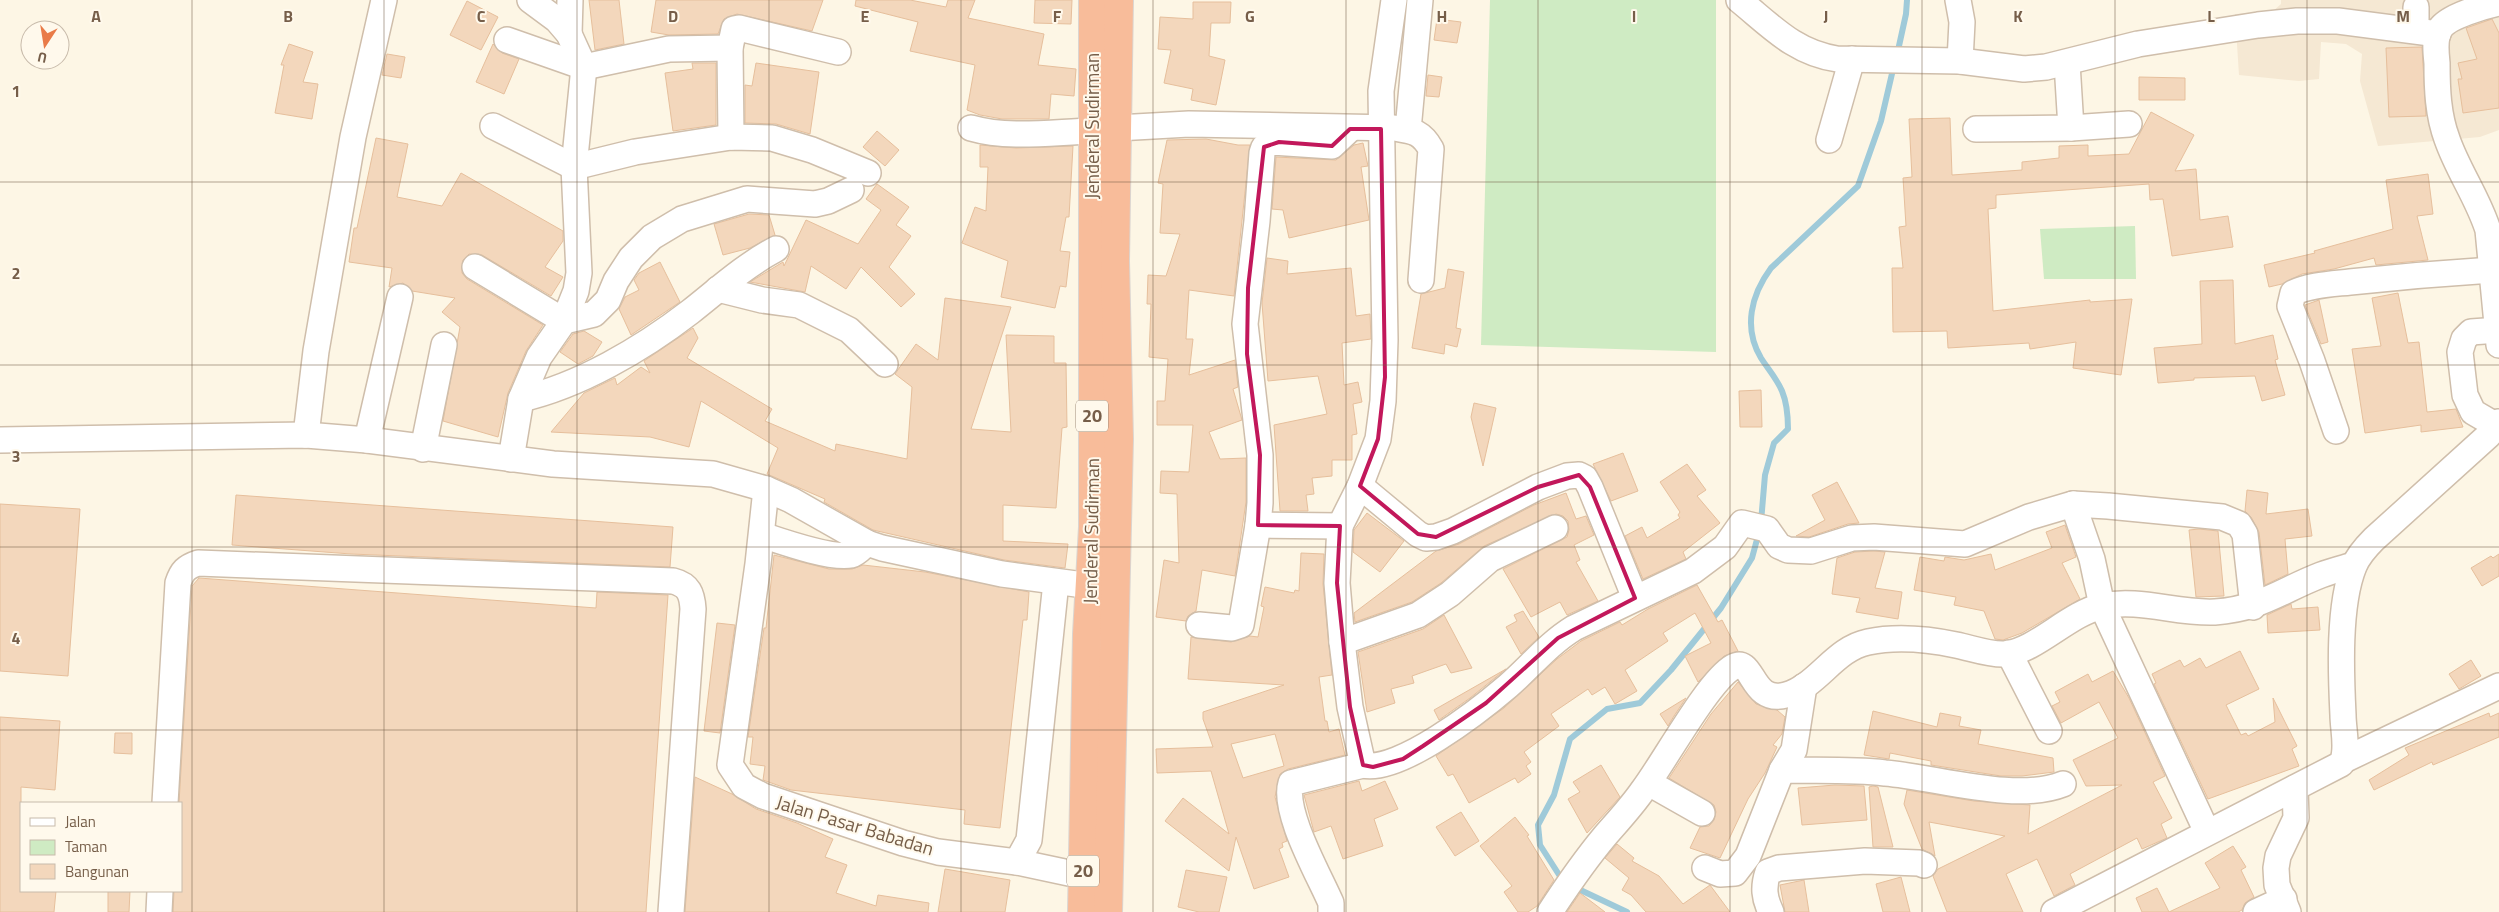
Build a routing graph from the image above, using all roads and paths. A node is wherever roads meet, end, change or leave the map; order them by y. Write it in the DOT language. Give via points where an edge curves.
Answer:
graph roads {
  1 [pos="384,0"];
  2 [pos="530,0"];
  3 [pos="570,0"];
  4 [pos="1093,0"];
  5 [pos="1118,0"];
  6 [pos="1394,0"];
  7 [pos="1420,0"];
  8 [pos="1739,0"];
  9 [pos="1958,0"];
  10 [pos="2499,3"];
  11 [pos="2455,9"];
  12 [pos="2423,24"];
  13 [pos="569,34"];
  14 [pos="507,40"];
  15 [pos="730,48"];
  16 [pos="838,52"];
  17 [pos="1852,59"];
  18 [pos="1960,61"];
  19 [pos="2067,63"];
  20 [pos="584,67"];
  21 [pos="2129,124"];
  22 [pos="493,126"];
  23 [pos="971,128"];
  24 [pos="2071,128"];
  25 [pos="1350,129"];
  26 [pos="1381,129"];
  27 [pos="1976,129"];
  28 [pos="1105,130"];
  29 [pos="1408,130"];
  30 [pos="731,137"];
  31 [pos="1829,140"];
  32 [pos="574,167"];
  33 [pos="776,249"];
  34 [pos="475,266"];
  35 [pos="2492,270"];
  36 [pos="1421,280"];
  37 [pos="718,289"];
  38 [pos="400,297"];
  39 [pos="564,321"];
  40 [pos="2498,335"];
  41 [pos="444,345"];
  42 [pos="885,364"];
  43 [pos="521,399"];
  44 [pos="2498,424"];
  45 [pos="2336,431"];
  46 [pos="306,436"];
  47 [pos="0,440"];
  48 [pos="368,440"];
  49 [pos="423,449"];
  50 [pos="511,460"];
  51 [pos="1360,486"];
  52 [pos="766,489"];
  53 [pos="2073,504"];
  54 [pos="1258,525"];
  55 [pos="1340,526"];
  56 [pos="1555,528"];
  57 [pos="762,535"];
  58 [pos="867,543"];
  59 [pos="2354,565"];
  60 [pos="1056,582"];
  61 [pos="1091,586"];
  62 [pos="1635,598"];
  63 [pos="2102,606"];
  64 [pos="2253,607"];
  65 [pos="1199,625"];
  66 [pos="1342,642"];
  67 [pos="2009,653"];
  68 [pos="1804,686"];
  69 [pos="2499,686"];
  70 [pos="2049,731"];
  71 [pos="2344,760"];
  72 [pos="1363,765"];
  73 [pos="1782,770"];
  74 [pos="1649,783"];
  75 [pos="2063,784"];
  76 [pos="2295,788"];
  77 [pos="165,802"];
  78 [pos="1702,813"];
  79 [pos="2208,832"];
  80 [pos="1017,862"];
  81 [pos="1924,865"];
  82 [pos="1705,868"];
  83 [pos="1083,876"];
  84 [pos="160,892"];
  85 [pos="2078,906"];
  86 [pos="2286,906"];
  87 [pos="159,912"];
  88 [pos="671,912"];
  89 [pos="1082,912"];
  90 [pos="1108,912"];
  91 [pos="1331,912"];
  92 [pos="1550,912"];
  93 [pos="1771,912"];
  94 [pos="2054,912"];
  95 [pos="2256,912"];
  1 -- 46 [label="street" via="353,137 316,351"];
  2 -- 13 [label="street" via="557,20"];
  3 -- 13 [label="street"];
  4 -- 28 [label="highway, Jenderal Sudirman / 20"];
  5 -- 28 [label="highway, Jenderal Sudirman / 20"];
  6 -- 26 [label="street" via="1381,91"];
  7 -- 29 [label="street"];
  8 -- 17 [label="street" via="1804,51 1819,57"];
  9 -- 18 [label="street" via="1962,22"];
  10 -- 11 [label="street"];
  11 -- 12 [label="street" via="2440,28"];
  12 -- 19 [label="street" via="2338,21 2258,25 2138,44"];
  12 -- 35 [label="street" via="2437,74 2443,125 2486,222"];
  13 -- 20 [label="street"];
  14 -- 20 [label="street"];
  15 -- 16 [label="street" via="732,33 739,28"];
  15 -- 20 [label="street" via="669,49"];
  15 -- 30 [label="street"];
  17 -- 18 [label="street"];
  17 -- 31 [label="street"];
  18 -- 19 [label="street" via="2024,69"];
  19 -- 24 [label="street"];
  20 -- 32 [label="street"];
  21 -- 24 [label="street"];
  22 -- 32 [label="street"];
  23 -- 28 [label="street" via="1005,133"];
  24 -- 27 [label="street"];
  25 -- 26 [label="street"];
  25 -- 28 [label="street" via="1189,124"];
  25 -- 54 [label="street" via="1332,146 1272,142 1264,147 1262,153 1245,324 1260,455"];
  26 -- 29 [label="street"];
  26 -- 51 [label="street" via="1385,377 1378,439"];
  28 -- 61 [label="highway, Jenderal Sudirman / 20"];
  28 -- 90 [label="highway, Jenderal Sudirman / 20" via="1116,262 1120,440"];
  29 -- 36 [label="street" via="1424,136 1431,148"];
  30 -- 32 [label="street" via="635,152"];
  30 -- 39 [label="street" via="788,141 860,181 828,201 815,204 747,198 682,219 652,237 638,251 616,281 608,300 594,314"];
  32 -- 39 [label="street" via="579,273 576,291"];
  33 -- 37 [label="street" via="754,261"];
  34 -- 39 [label="street"];
  35 -- 40 [label="street"];
  35 -- 45 [label="street" via="2348,282 2293,293 2290,306"];
  37 -- 42 [label="street" via="799,305 849,330"];
  37 -- 43 [label="street" via="689,313 619,358 580,379"];
  38 -- 48 [label="street"];
  39 -- 43 [label="street" via="539,357"];
  40 -- 44 [label="street" via="2471,332 2464,339 2460,352 2465,395 2473,412"];
  41 -- 49 [label="street"];
  43 -- 50 [label="street"];
  44 -- 59 [label="street" via="2374,539"];
  46 -- 47 [label="street"];
  46 -- 48 [label="street"];
  48 -- 49 [label="street"];
  49 -- 50 [label="street"];
  50 -- 52 [label="street" via="713,474"];
  51 -- 55 [label="street"];
  51 -- 62 [label="street" via="1418,534 1436,538 1538,488 1567,476 1579,475 1590,487"];
  52 -- 57 [label="street, Jalan Pasar Babadan"];
  52 -- 58 [label="street" via="811,510"];
  53 -- 62 [label="street" via="2029,517 1966,544 1874,537 1852,538 1811,550 1788,550 1779,546 1761,527 1742,523 1725,547 1693,571"];
  53 -- 63 [label="street" via="2092,559"];
  53 -- 64 [label="street" via="2222,517 2239,524 2245,534"];
  54 -- 55 [label="street"];
  54 -- 65 [label="street" via="1241,625 1232,628"];
  55 -- 66 [label="street" via="1337,582"];
  56 -- 66 [label="street" via="1490,559 1450,594 1418,615"];
  57 -- 58 [label="street" via="810,550 840,555 859,552"];
  57 -- 80 [label="street, Jalan Pasar Babadan" via="730,765 744,786 763,796 904,843 976,858"];
  58 -- 60 [label="street" via="1002,574"];
  59 -- 64 [label="street" via="2320,576"];
  59 -- 71 [label="street" via="2347,595 2342,654"];
  60 -- 61 [label="street"];
  60 -- 80 [label="street" via="1029,840"];
  61 -- 83 [label="highway, Jenderal Sudirman / 20" via="1087,634"];
  62 -- 72 [label="street" via="1558,638 1486,703 1409,755 1373,767"];
  63 -- 64 [label="street" via="2145,604 2215,612"];
  63 -- 67 [label="street" via="2084,612"];
  63 -- 79 [label="street"];
  66 -- 72 [label="street" via="1350,707"];
  67 -- 68 [label="street" via="1920,639 1868,642 1854,646"];
  67 -- 70 [label="street"];
  68 -- 73 [label="street" via="1794,750"];
  68 -- 74 [label="street" via="1785,696 1768,696 1756,688 1747,667 1733,666 1706,697"];
  69 -- 71 [label="street"];
  71 -- 76 [label="street" via="2334,769"];
  72 -- 91 [label="street" via="1292,783 1290,789 1294,820 1331,903"];
  73 -- 75 [label="street" via="1886,773 2039,792"];
  73 -- 82 [label="street" via="1748,856 1741,866 1728,875"];
  74 -- 78 [label="street"];
  74 -- 92 [label="street" via="1580,867"];
  76 -- 79 [label="street"];
  76 -- 86 [label="street" via="2296,818 2278,856 2276,868 2277,885"];
  77 -- 88 [label="street" via="178,583 189,566 198,563 673,580 691,592 693,609"];
  79 -- 85 [label="street"];
  80 -- 83 [label="street, Jalan Pasar Babadan"];
  81 -- 93 [label="street" via="1865,862 1779,868 1768,872 1764,882"];
  83 -- 89 [label="highway, Jenderal Sudirman / 20"];
  84 -- 87 [label="street"];
  85 -- 94 [label="street"];
  86 -- 95 [label="street"];
}
